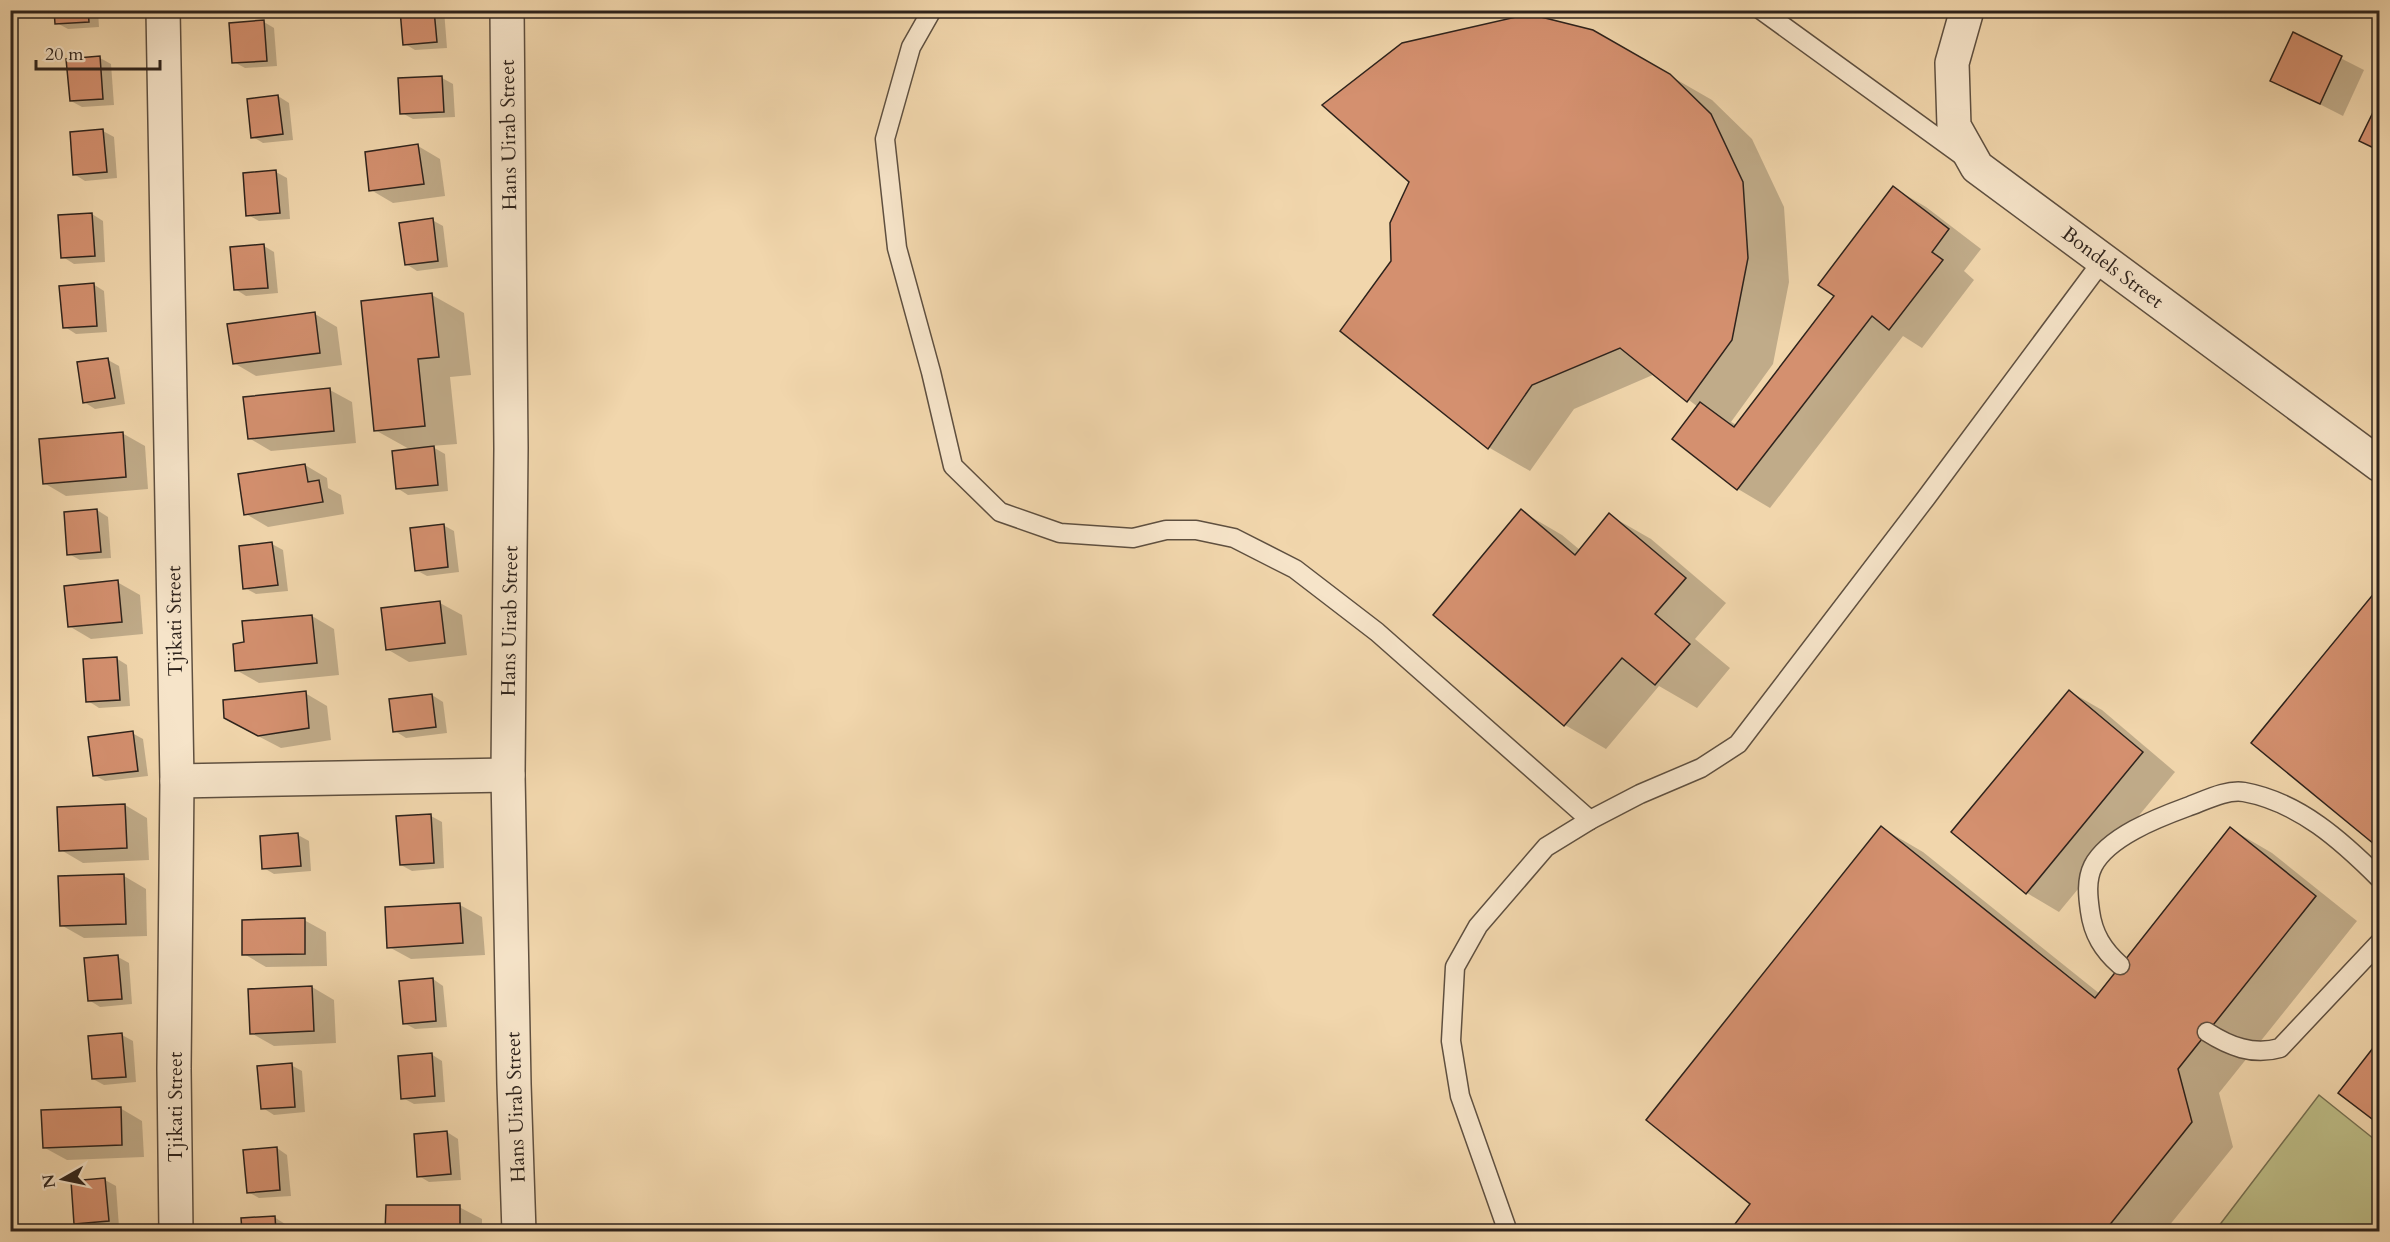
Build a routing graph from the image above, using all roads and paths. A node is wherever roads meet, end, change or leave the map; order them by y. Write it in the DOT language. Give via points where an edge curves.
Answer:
graph roads {
  1 [pos="163,10"];
  2 [pos="507,10"];
  3 [pos="932,10"];
  4 [pos="1761,10"];
  5 [pos="1967,10"];
  6 [pos="1977,166"];
  7 [pos="2103,260"];
  8 [pos="2379,465"];
  9 [pos="508,776"];
  10 [pos="177,781"];
  11 [pos="1590,820"];
  12 [pos="2379,879"];
  13 [pos="2379,942"];
  14 [pos="2120,965"];
  15 [pos="2206,1032"];
  16 [pos="176,1232"];
  17 [pos="519,1232"];
  18 [pos="1508,1232"];
  1 -- 10 [label="street, Tjikati Street"];
  2 -- 9 [label="street, Hans Uirab Street" via="511,448"];
  3 -- 11 [label="lane" via="911,47 885,139 897,248 953,466 1000,512 1060,532 1134,538 1166,530 1196,530 1234,538 1295,569 1377,632"];
  4 -- 6 [label="lane"];
  5 -- 6 [label="street, Bondels Street" via="1952,63 1954,126"];
  6 -- 7 [label="street, Bondels Street"];
  7 -- 8 [label="street, Bondels Street"];
  7 -- 11 [label="lane" via="1738,744 1701,768"];
  9 -- 10 [label="street"];
  9 -- 17 [label="street, Hans Uirab Street"];
  10 -- 16 [label="street, Tjikati Street"];
  11 -- 18 [label="lane" via="1546,847 1478,926 1455,967 1451,1041 1460,1096"];
  12 -- 14 [label="lane" via="2349,848 2290,808 2241,791 2226,794 2179,810 2122,837 2107,847 2092,867 2087,891 2096,938"];
  13 -- 15 [label="lane" via="2280,1048 2269,1052 2227,1045"];
}
